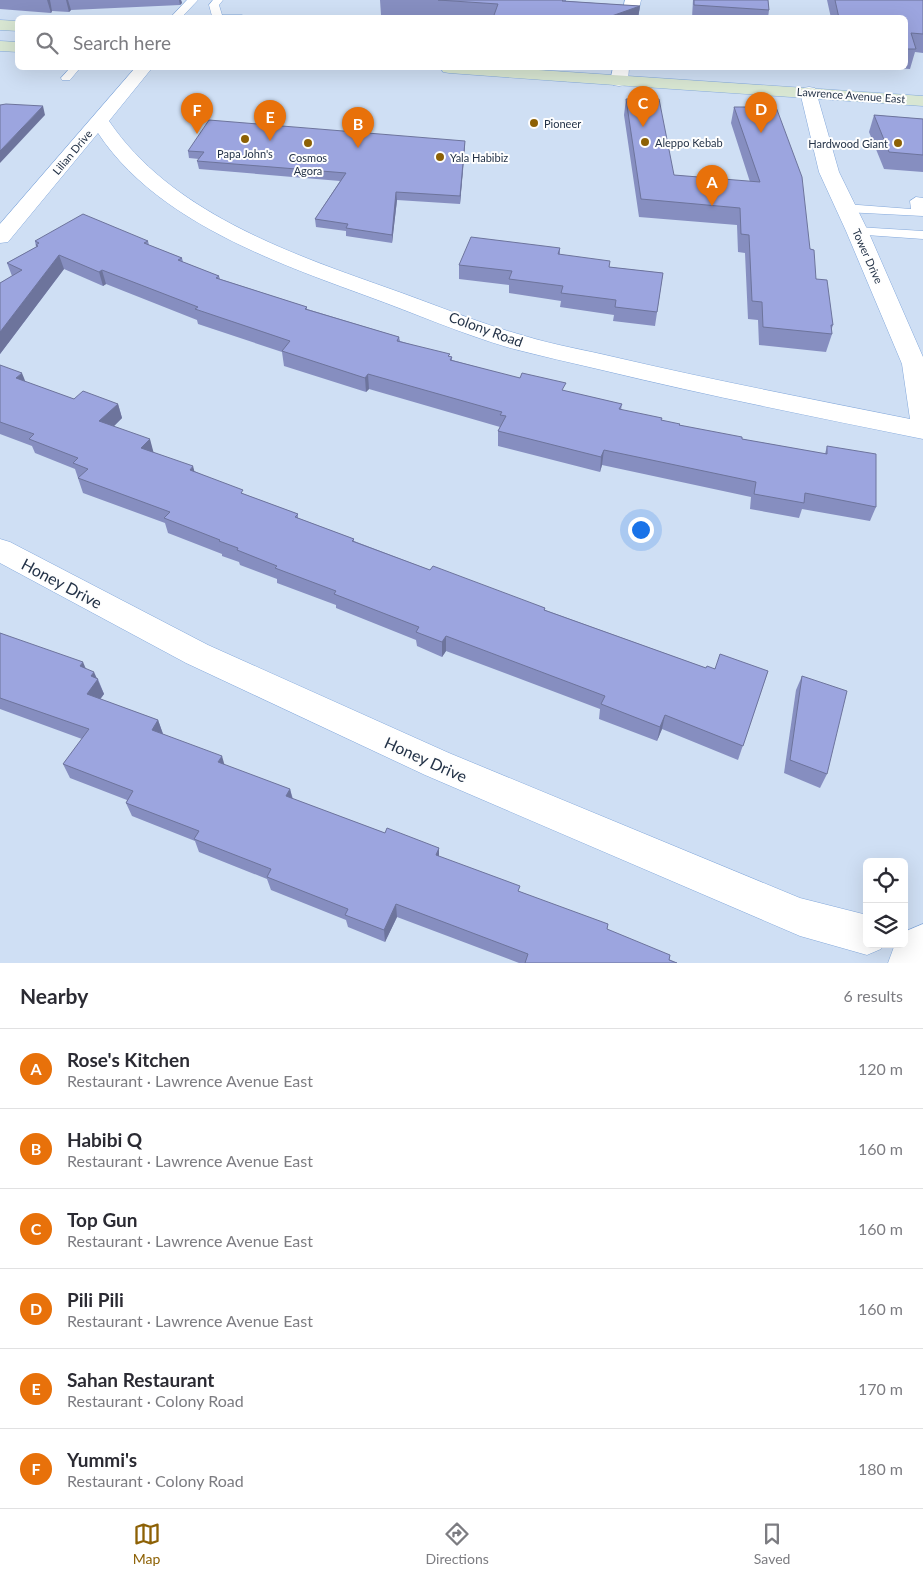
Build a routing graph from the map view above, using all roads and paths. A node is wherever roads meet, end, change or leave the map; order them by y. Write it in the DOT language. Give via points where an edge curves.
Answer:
graph roads {
  1 [pos="193,0"];
  2 [pos="218,0"];
  3 [pos="632,0"];
  4 [pos="178,15"];
  5 [pos="216,15"];
  6 [pos="630,15"];
  7 [pos="0,25"];
  8 [pos="15,26"];
  9 [pos="0,46"];
  10 [pos="15,47"];
  11 [pos="73,70"];
  12 [pos="142,70"];
  13 [pos="507,70"];
  14 [pos="620,74"];
  15 [pos="66,78"];
  16 [pos="810,92"];
  17 [pos="923,101"];
  18 [pos="98,120"];
  19 [pos="921,207"];
  20 [pos="845,208"];
  21 [pos="923,230"];
  22 [pos="857,231"];
  23 [pos="923,235"];
  24 [pos="0,237"];
  25 [pos="923,420"];
  26 [pos="923,430"];
  27 [pos="0,550"];
  28 [pos="863,935"];
  1 -- 4 [label="lane"];
  2 -- 5 [label="lane" via="214,5"];
  3 -- 6 [label="street"];
  7 -- 8 [label="main road"];
  9 -- 10 [label="main road"];
  11 -- 15 [label="lane"];
  12 -- 18 [label="street, Lilian Drive"];
  13 -- 14 [label="main road, Lawrence Avenue East"];
  14 -- 16 [label="main road, Lawrence Avenue East" via="683,86"];
  16 -- 17 [label="main road, Lawrence Avenue East"];
  16 -- 20 [label="street, Tower Drive" via="826,164"];
  18 -- 24 [label="street, Lilian Drive"];
  18 -- 26 [label="street, Colony Road" via="138,168 180,203 254,243 342,278 517,342 698,385"];
  19 -- 20 [label="lane"];
  19 -- 21 [label="lane"];
  20 -- 22 [label="street, Tower Drive"];
  22 -- 23 [label="lane"];
  22 -- 25 [label="street, Tower Drive" via="914,364"];
  27 -- 28 [label="street, Honey Drive" via="197,654 437,764 800,917"];
}
